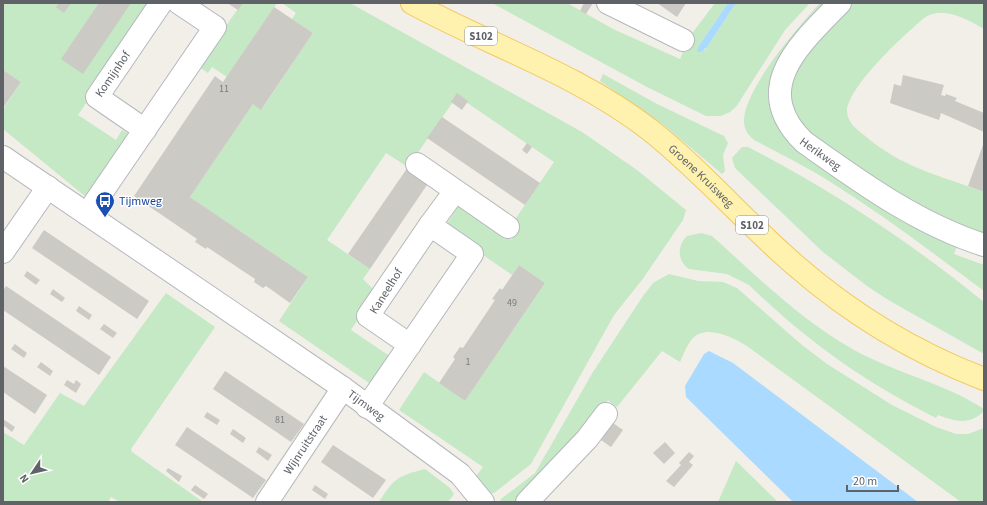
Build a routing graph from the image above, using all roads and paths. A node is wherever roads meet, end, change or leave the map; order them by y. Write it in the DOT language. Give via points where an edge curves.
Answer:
graph roads {
  1 [pos="161,3"];
  2 [pos="180,3"];
  3 [pos="412,3"];
  4 [pos="444,3"];
  5 [pos="608,3"];
  6 [pos="840,3"];
  7 [pos="683,40"];
  8 [pos="530,59"];
  9 [pos="145,130"];
  10 [pos="3,157"];
  11 [pos="417,164"];
  12 [pos="48,187"];
  13 [pos="455,191"];
  14 [pos="87,214"];
  15 [pos="430,225"];
  16 [pos="508,227"];
  17 [pos="984,245"];
  18 [pos="3,252"];
  19 [pos="410,344"];
  20 [pos="979,378"];
  21 [pos="343,388"];
  22 [pos="367,407"];
  23 [pos="606,414"];
  24 [pos="267,502"];
  25 [pos="483,502"];
  26 [pos="527,502"];
  1 -- 9 [label="street, Komijnhof" via="97,97"];
  2 -- 9 [label="street" via="215,27"];
  3 -- 8 [label="main road, Groene Kruisweg / S102"];
  4 -- 8 [label="main road, Groene Kruisweg / S102"];
  5 -- 7 [label="street"];
  6 -- 17 [label="street, Herikweg" via="820,24 785,70 779,90 779,104 785,119 804,142 881,195 945,230"];
  8 -- 20 [label="main road, Groene Kruisweg / S102" via="598,96 649,129 795,265 840,301 917,348"];
  9 -- 14 [label="street"];
  10 -- 12 [label="street, Tijmweg"];
  11 -- 13 [label="street"];
  12 -- 14 [label="street, Tijmweg"];
  12 -- 18 [label="street"];
  13 -- 15 [label="street, Kaneelhof"];
  13 -- 16 [label="street"];
  14 -- 21 [label="street, Tijmweg"];
  15 -- 19 [label="street" via="472,254"];
  15 -- 19 [label="street, Kaneelhof" via="368,316"];
  19 -- 22 [label="street"];
  21 -- 22 [label="street, Tijmweg"];
  21 -- 24 [label="street, Wijnruitstraat"];
  22 -- 25 [label="street, Tijmweg" via="460,474"];
  23 -- 26 [label="street" via="587,439"];
}
